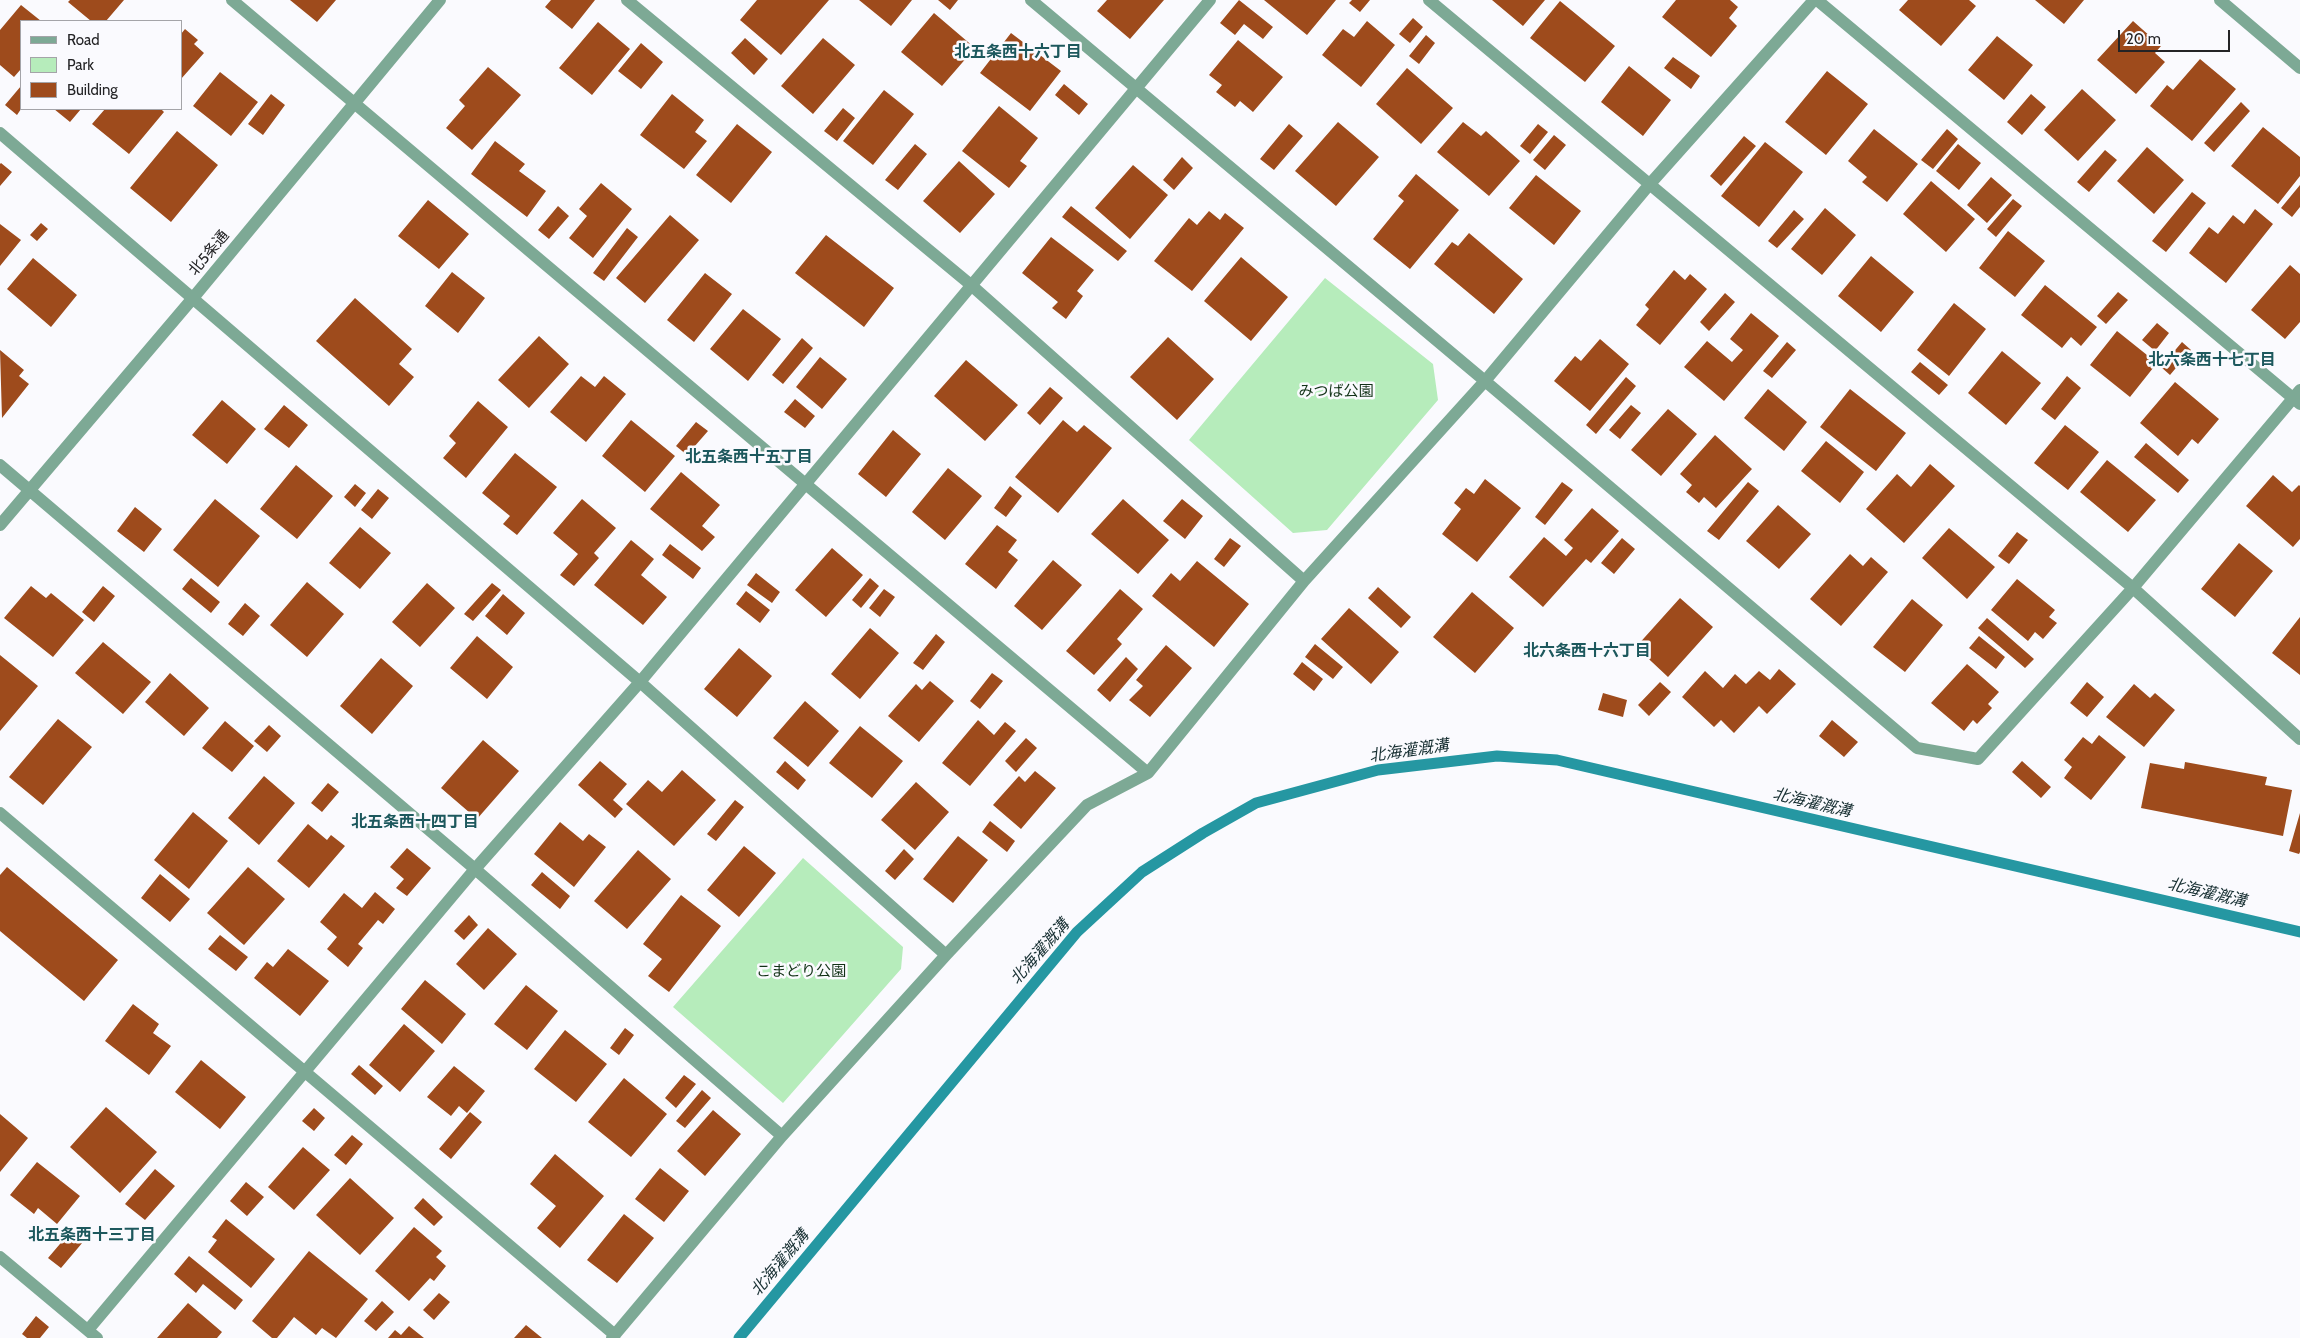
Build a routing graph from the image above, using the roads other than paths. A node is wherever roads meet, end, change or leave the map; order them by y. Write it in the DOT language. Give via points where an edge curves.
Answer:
graph roads {
  1 [pos="232,0"];
  2 [pos="440,0"];
  3 [pos="627,0"];
  4 [pos="1031,0"];
  5 [pos="1210,0"];
  6 [pos="1428,0"];
  7 [pos="1815,0"];
  8 [pos="2220,0"];
  9 [pos="2300,68"];
  10 [pos="1135,88"];
  11 [pos="353,104"];
  12 [pos="0,133"];
  13 [pos="1649,185"];
  14 [pos="971,285"];
  15 [pos="193,298"];
  16 [pos="1486,381"];
  17 [pos="2298,398"];
  18 [pos="0,465"];
  19 [pos="805,483"];
  20 [pos="29,490"];
  21 [pos="0,525"];
  22 [pos="1304,581"];
  23 [pos="2133,588"];
  24 [pos="640,682"];
  25 [pos="2300,739"];
  26 [pos="1148,773"];
  27 [pos="0,813"];
  28 [pos="475,869"];
  29 [pos="946,955"];
  30 [pos="306,1072"];
  31 [pos="782,1136"];
  32 [pos="0,1257"];
  33 [pos="92,1334"];
  34 [pos="614,1336"];
  1 -- 11 [label="street"];
  2 -- 11 [label="street, 北5条通"];
  3 -- 14 [label="street"];
  4 -- 10 [label="street"];
  5 -- 10 [label="street"];
  6 -- 13 [label="street"];
  7 -- 13 [label="street"];
  7 -- 17 [label="street"];
  8 -- 9 [label="street"];
  10 -- 14 [label="street"];
  10 -- 16 [label="street"];
  11 -- 15 [label="street, 北5条通"];
  11 -- 19 [label="street"];
  12 -- 15 [label="street"];
  13 -- 16 [label="street"];
  13 -- 23 [label="street"];
  14 -- 19 [label="street"];
  14 -- 22 [label="street"];
  15 -- 20 [label="street, 北5条通"];
  15 -- 24 [label="street"];
  16 -- 22 [label="street"];
  16 -- 23 [label="street" via="1918,748 1978,759"];
  17 -- 23 [label="street"];
  18 -- 20 [label="street"];
  19 -- 24 [label="street"];
  19 -- 26 [label="street"];
  20 -- 21 [label="street, 北5条通"];
  20 -- 28 [label="street"];
  22 -- 26 [label="street"];
  23 -- 25 [label="street"];
  24 -- 28 [label="street"];
  24 -- 29 [label="street"];
  26 -- 29 [label="street" via="1086,805"];
  27 -- 30 [label="street"];
  28 -- 30 [label="street"];
  28 -- 31 [label="street"];
  29 -- 31 [label="street"];
  30 -- 33 [label="street"];
  30 -- 34 [label="street"];
  31 -- 34 [label="street"];
  32 -- 33 [label="street"];
}
